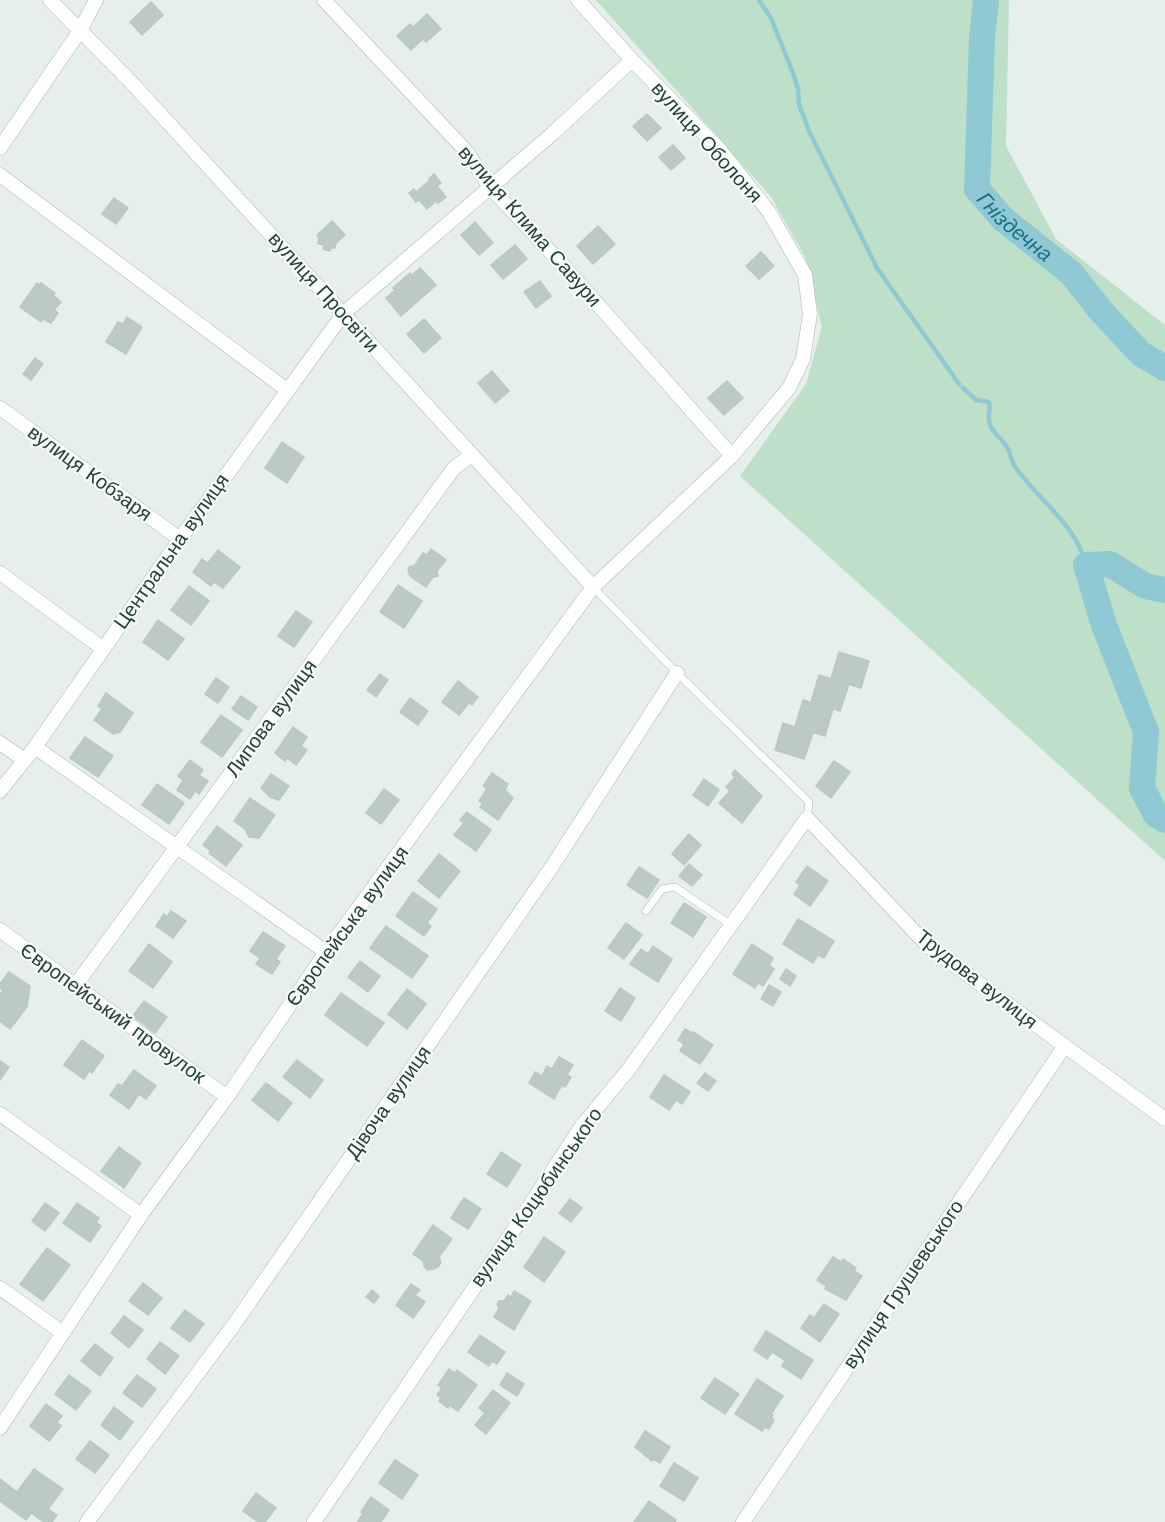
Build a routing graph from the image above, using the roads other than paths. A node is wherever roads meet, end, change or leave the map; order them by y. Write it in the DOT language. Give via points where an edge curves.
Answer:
graph roads {
  1 [pos="50,0"];
  2 [pos="96,0"];
  3 [pos="324,0"];
  4 [pos="578,0"];
  5 [pos="81,29"];
  6 [pos="632,60"];
  7 [pos="0,148"];
  8 [pos="0,175"];
  9 [pos="489,186"];
  10 [pos="344,313"];
  11 [pos="287,390"];
  12 [pos="0,408"];
  13 [pos="472,455"];
  14 [pos="732,456"];
  15 [pos="180,539"];
  16 [pos="0,573"];
  17 [pos="593,587"];
  18 [pos="102,648"];
  19 [pos="677,673"];
  20 [pos="0,742"];
  21 [pos="35,747"];
  22 [pos="23,759"];
  23 [pos="0,791"];
  24 [pos="807,818"];
  25 [pos="177,848"];
  26 [pos="646,911"];
  27 [pos="731,925"];
  28 [pos="0,930"];
  29 [pos="326,952"];
  30 [pos="75,986"];
  31 [pos="1064,1047"];
  32 [pos="226,1097"];
  33 [pos="0,1114"];
  34 [pos="1165,1119"];
  35 [pos="141,1215"];
  36 [pos="0,1288"];
  37 [pos="63,1333"];
  38 [pos="0,1428"];
  39 [pos="87,1522"];
  40 [pos="314,1522"];
  41 [pos="743,1522"];
  1 -- 5 [label="street, вулиця Просвіти"];
  2 -- 5 [label="street"];
  3 -- 9 [label="street, вулиця Клима Савури" via="467,152"];
  4 -- 6 [label="street, вулиця Оболоня"];
  5 -- 7 [label="street"];
  5 -- 10 [label="street, вулиця Просвіти"];
  6 -- 9 [label="street, Центральна вулиця"];
  6 -- 14 [label="street, вулиця Оболоня" via="721,151 769,212 805,275 810,314 803,359 789,388"];
  8 -- 11 [label="street"];
  9 -- 10 [label="street, Центральна вулиця"];
  9 -- 14 [label="street, вулиця Клима Савури"];
  10 -- 11 [label="street, Центральна вулиця"];
  10 -- 13 [label="street, вулиця Просвіти"];
  11 -- 15 [label="street, Центральна вулиця"];
  12 -- 15 [label="street, вулиця Кобзаря"];
  13 -- 17 [label="street, вулиця Просвіти"];
  13 -- 25 [label="street, Липова вулиця" via="454,468"];
  14 -- 17 [label="street, Європейська вулиця"];
  15 -- 18 [label="street, Центральна вулиця"];
  16 -- 18 [label="street"];
  17 -- 19 [label="lane"];
  17 -- 29 [label="street, Європейська вулиця"];
  18 -- 21 [label="street, Центральна вулиця"];
  19 -- 24 [label="lane" via="809,802"];
  19 -- 39 [label="street, Дівоча вулиця" via="551,868 233,1326"];
  20 -- 22 [label="street"];
  21 -- 22 [label="street, Центральна вулиця"];
  21 -- 25 [label="street"];
  22 -- 23 [label="street, Центральна вулиця"];
  24 -- 27 [label="street, вулиця Коцюбинського"];
  24 -- 31 [label="street, Трудова вулиця" via="928,946"];
  25 -- 29 [label="street"];
  25 -- 30 [label="street, Липова вулиця"];
  26 -- 27 [label="lane" via="662,889 675,887"];
  27 -- 40 [label="street, вулиця Коцюбинського" via="629,1069 581,1127"];
  28 -- 30 [label="street, Європейський провулок"];
  29 -- 32 [label="street, Європейська вулиця"];
  30 -- 32 [label="street, Європейський провулок"];
  31 -- 34 [label="street, Трудова вулиця"];
  31 -- 41 [label="street, вулиця Грушевського"];
  32 -- 35 [label="street, Європейська вулиця"];
  33 -- 35 [label="street"];
  35 -- 37 [label="street, Європейська вулиця"];
  36 -- 37 [label="street"];
  37 -- 38 [label="street, Європейська вулиця"];
}
